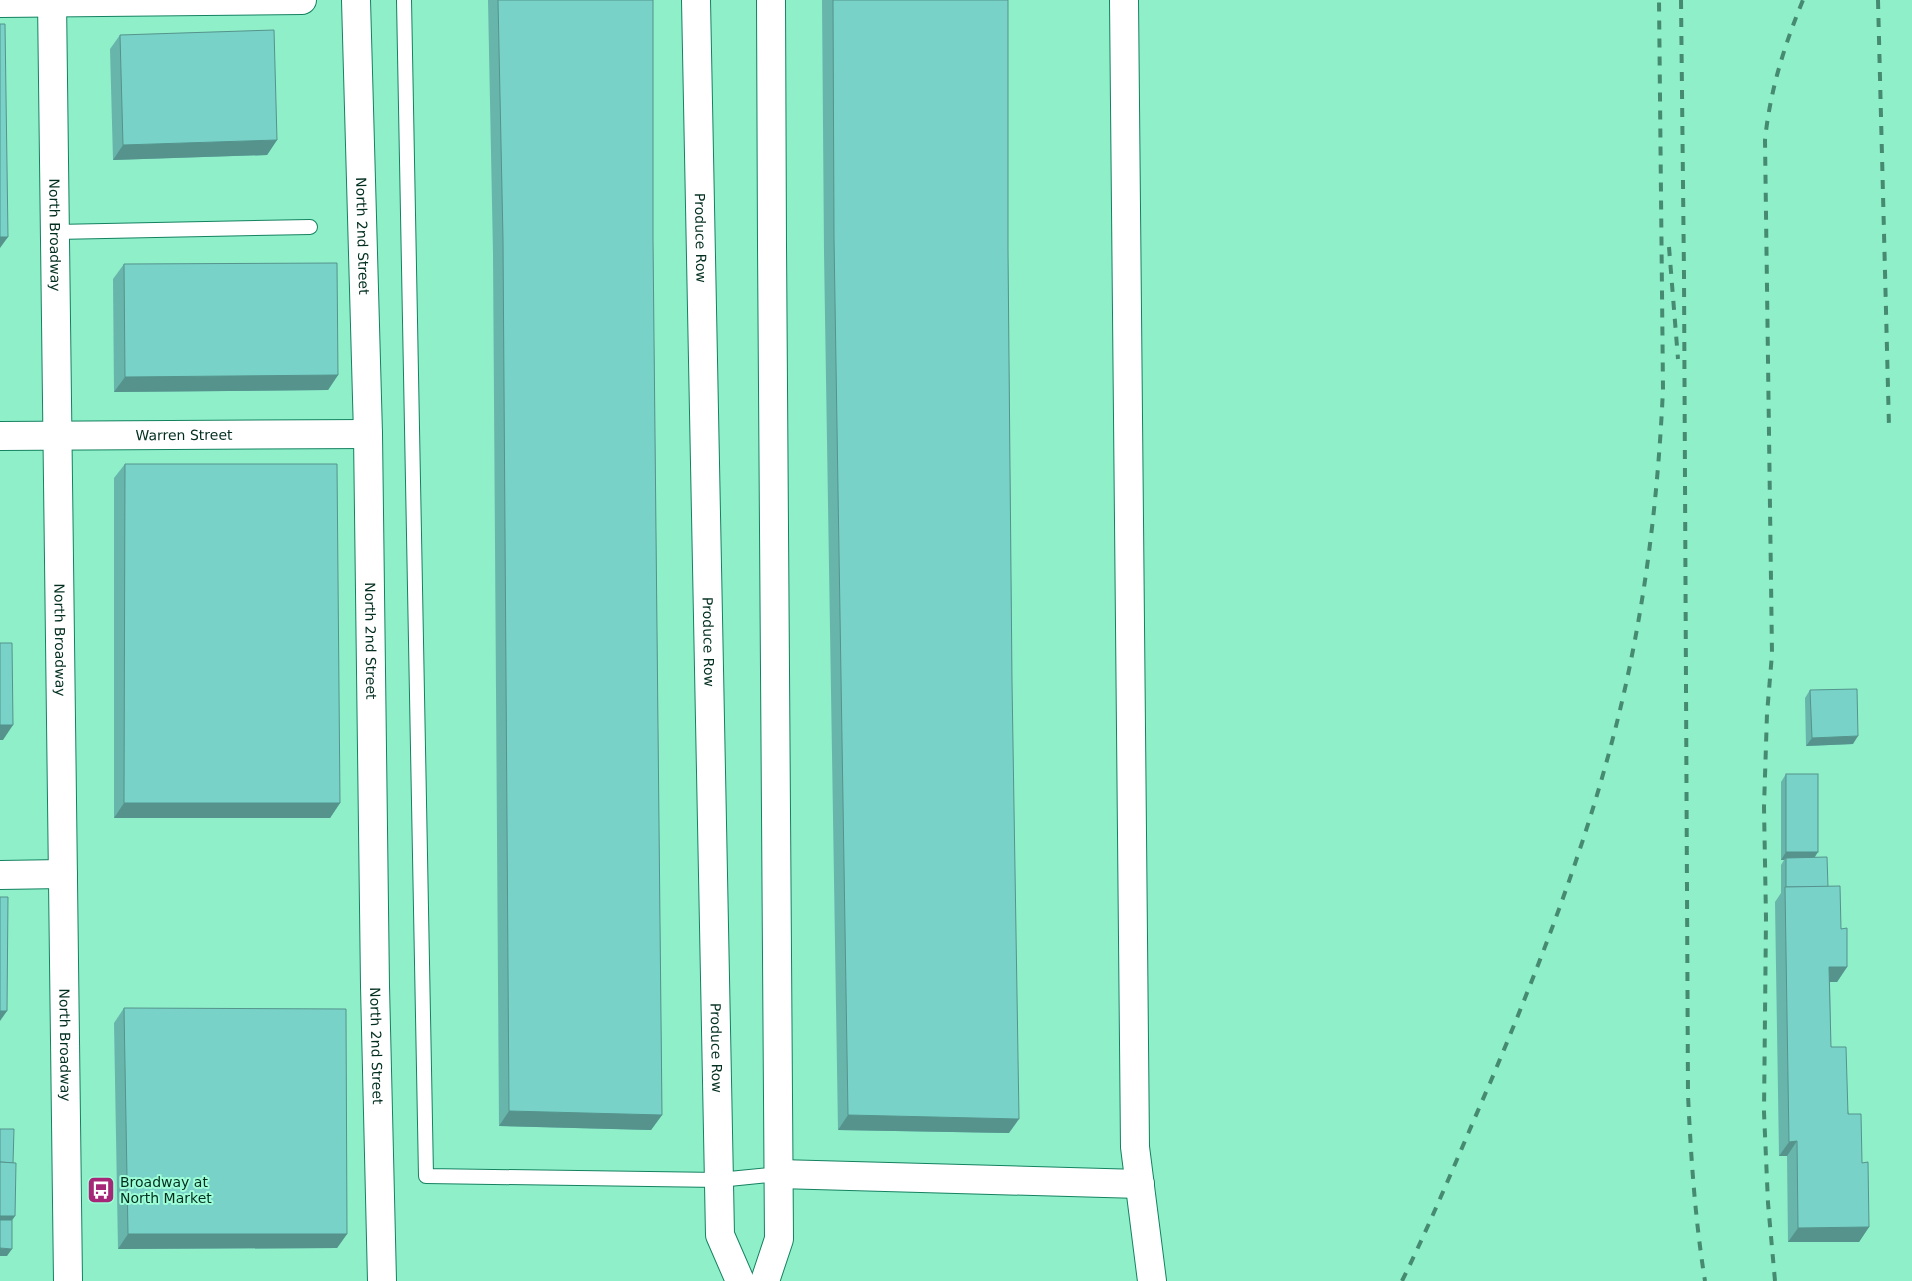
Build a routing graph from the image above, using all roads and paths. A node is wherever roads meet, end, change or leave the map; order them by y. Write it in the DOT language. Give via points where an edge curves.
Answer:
graph roads {
  1 [pos="302,0"];
  2 [pos="356,0"];
  3 [pos="404,0"];
  4 [pos="696,0"];
  5 [pos="771,0"];
  6 [pos="1124,0"];
  7 [pos="52,1"];
  8 [pos="0,2"];
  9 [pos="310,227"];
  10 [pos="55,232"];
  11 [pos="368,434"];
  12 [pos="0,436"];
  13 [pos="58,436"];
  14 [pos="63,874"];
  15 [pos="0,875"];
  16 [pos="779,1174"];
  17 [pos="719,1180"];
  18 [pos="1140,1184"];
  19 [pos="68,1281"];
  20 [pos="382,1281"];
  21 [pos="740,1281"];
  22 [pos="765,1281"];
  23 [pos="1152,1281"];
  1 -- 7 [label="street"];
  2 -- 11 [label="street, North 2nd Street"];
  3 -- 17 [label="lane" via="426,1176"];
  4 -- 17 [label="street, Produce Row"];
  5 -- 16 [label="street"];
  6 -- 18 [label="street" via="1135,1147"];
  7 -- 8 [label="street"];
  7 -- 10 [label="street, North Broadway"];
  9 -- 10 [label="lane"];
  10 -- 13 [label="street, North Broadway"];
  11 -- 13 [label="street, Warren Street"];
  11 -- 20 [label="street, North 2nd Street"];
  12 -- 13 [label="street, Warren Street"];
  13 -- 14 [label="street, North Broadway"];
  14 -- 15 [label="street"];
  14 -- 19 [label="street, North Broadway"];
  16 -- 17 [label="lane"];
  16 -- 18 [label="street"];
  16 -- 22 [label="street" via="779,1239"];
  17 -- 21 [label="street, Produce Row" via="720,1234"];
  18 -- 23 [label="street"];
}
